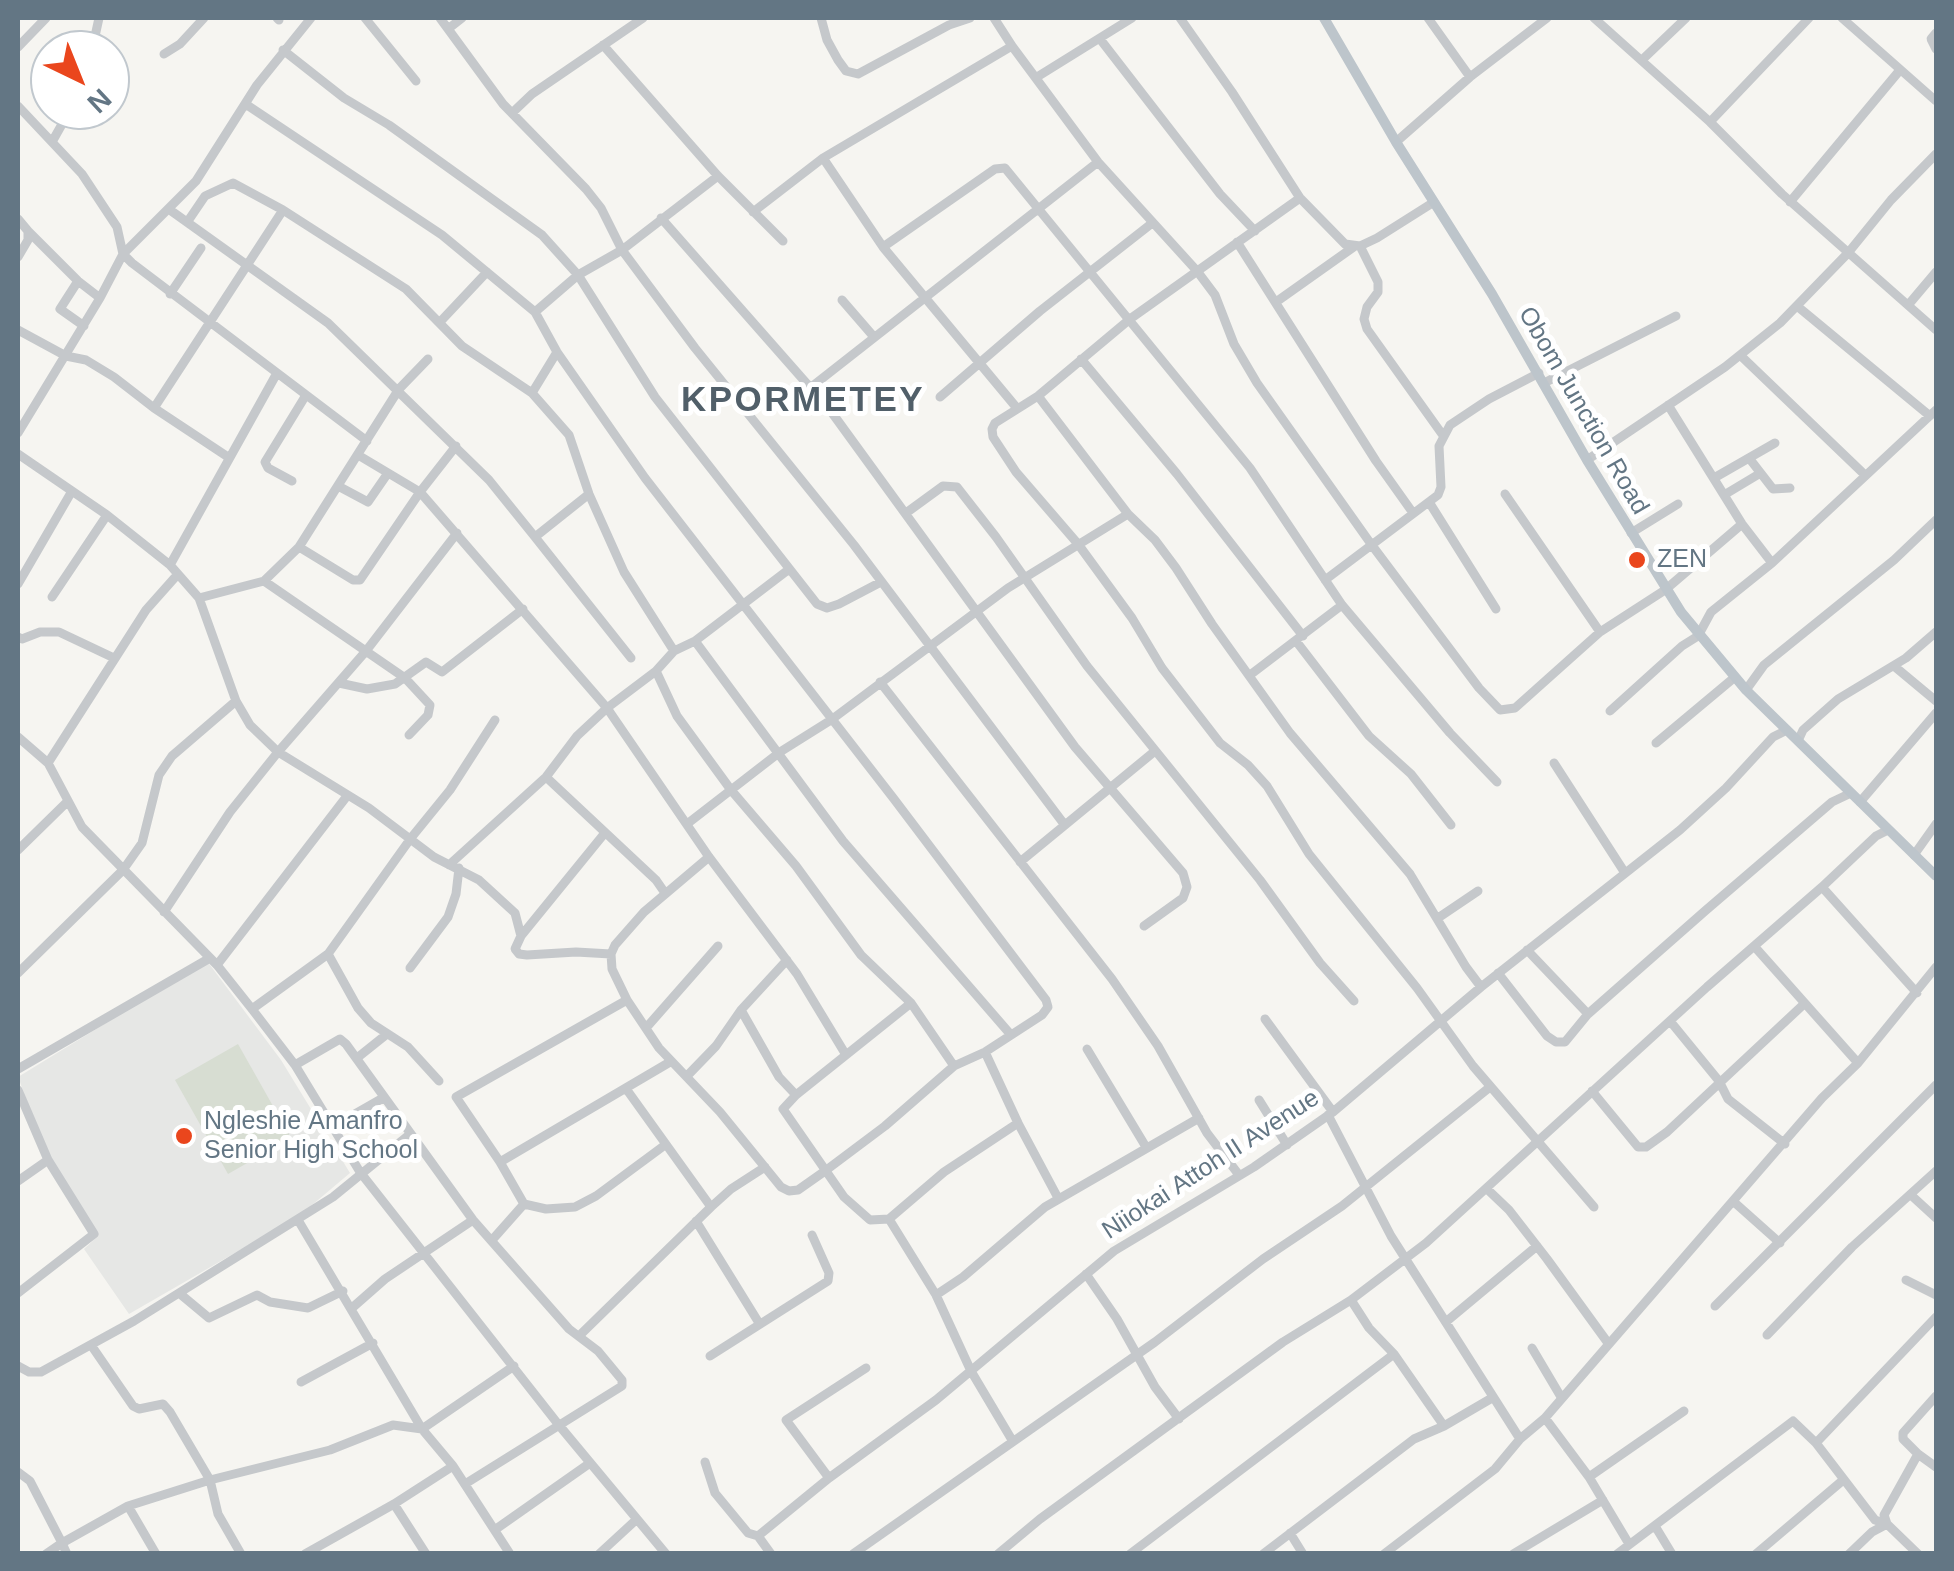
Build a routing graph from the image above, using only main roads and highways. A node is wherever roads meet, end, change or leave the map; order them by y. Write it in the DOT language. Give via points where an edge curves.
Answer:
graph roads {
  1 [pos="1324,18"];
  2 [pos="1936,876"];
  1 -- 2 [label="main road, Obom Junction Road" via="1665,590 1746,690"];
}
